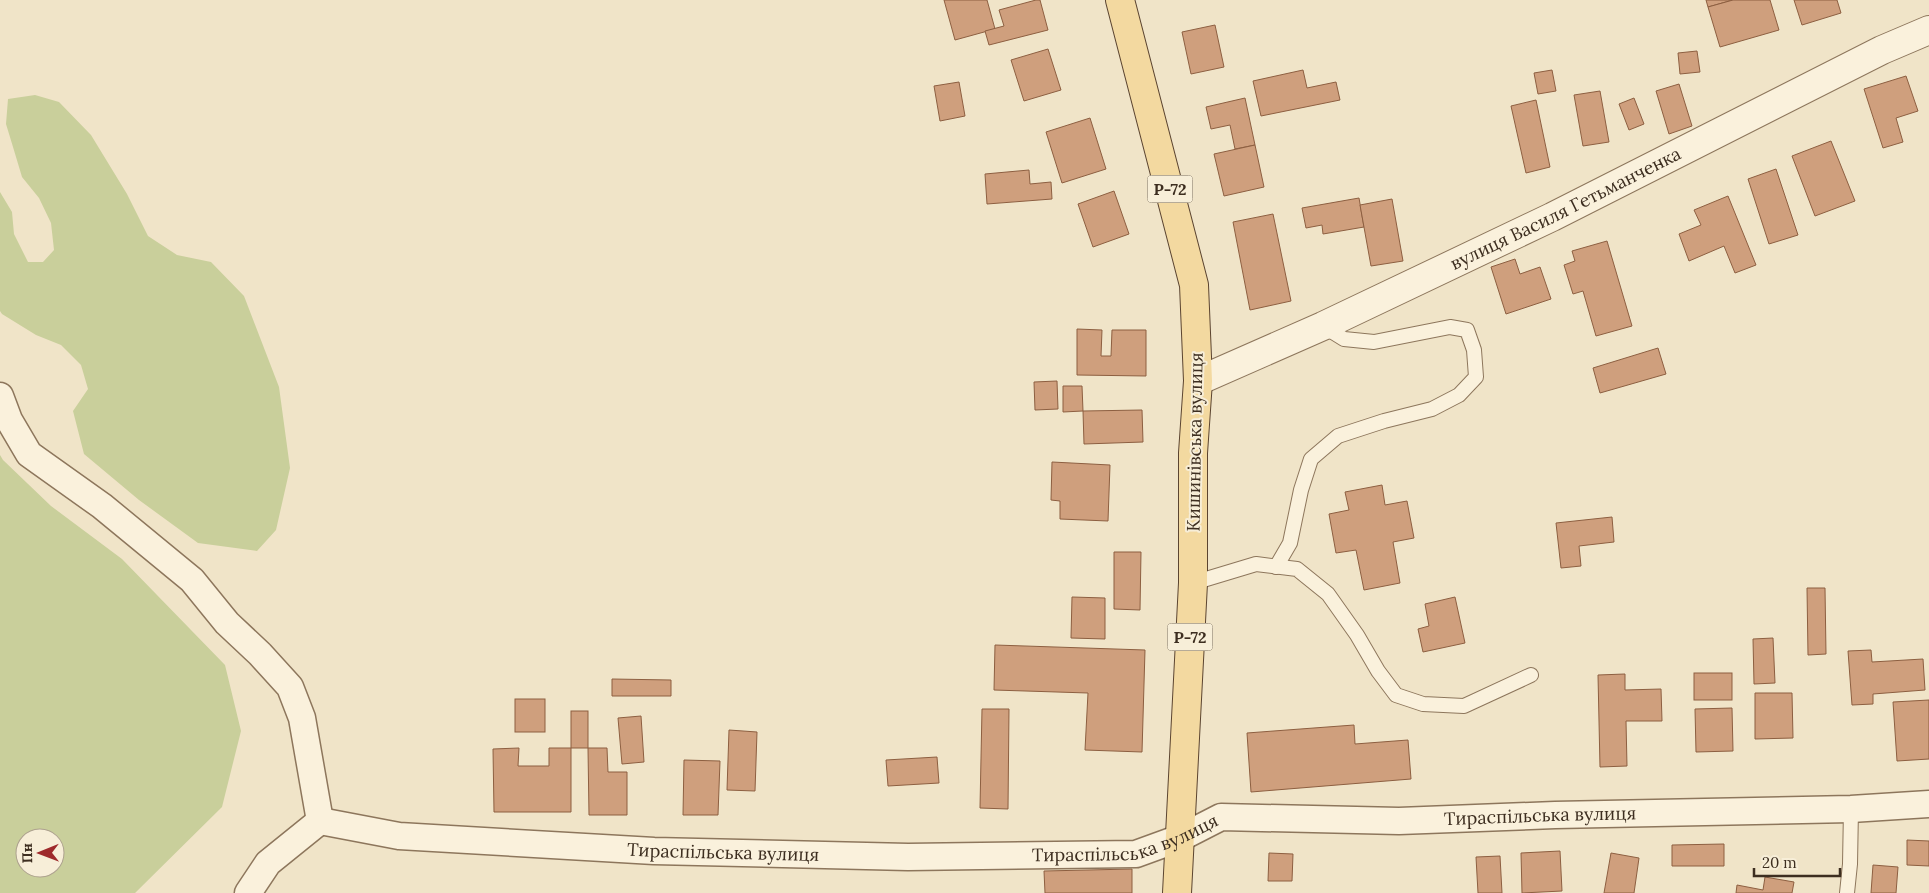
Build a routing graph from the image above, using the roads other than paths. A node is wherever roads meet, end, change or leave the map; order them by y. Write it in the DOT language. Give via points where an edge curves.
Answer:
graph roads {
  1 [pos="1120,0"];
  2 [pos="1929,30"];
  3 [pos="1323,326"];
  4 [pos="1198,381"];
  5 [pos="0,396"];
  6 [pos="1276,567"];
  7 [pos="1193,583"];
  8 [pos="1530,675"];
  9 [pos="1929,804"];
  10 [pos="1851,809"];
  11 [pos="320,821"];
  12 [pos="1180,838"];
  13 [pos="248,893"];
  14 [pos="1177,893"];
  15 [pos="1847,893"];
  1 -- 4 [label="main road, Кишинівська вулиця / Р-72" via="1194,284"];
  2 -- 3 [label="street, вулиця Василя Гетьманченка" via="1882,50 1552,217"];
  3 -- 4 [label="street, вулиця Василя Гетьманченка"];
  3 -- 6 [label="lane" via="1344,339 1374,342 1450,327 1467,330 1474,350 1476,377 1459,395 1432,409 1338,436 1311,459 1290,543"];
  4 -- 7 [label="main road, Кишинівська вулиця / Р-72" via="1193,453"];
  5 -- 11 [label="street" via="9,420 29,454 102,506 192,580 226,623 290,687 302,718"];
  6 -- 7 [label="lane" via="1256,564"];
  6 -- 8 [label="lane" via="1297,569 1328,594 1396,695 1424,704 1464,706"];
  7 -- 12 [label="main road, Кишинівська вулиця / Р-72"];
  9 -- 10 [label="street, Тираспільська вулиця"];
  10 -- 12 [label="street, Тираспільська вулиця" via="1400,821 1220,817"];
  10 -- 15 [label="lane"];
  11 -- 12 [label="street, Тираспільська вулиця" via="399,836 654,851 898,857 1136,854"];
  11 -- 13 [label="street" via="268,863"];
  12 -- 14 [label="main road, Кишинівська вулиця / Р-72"];
}
